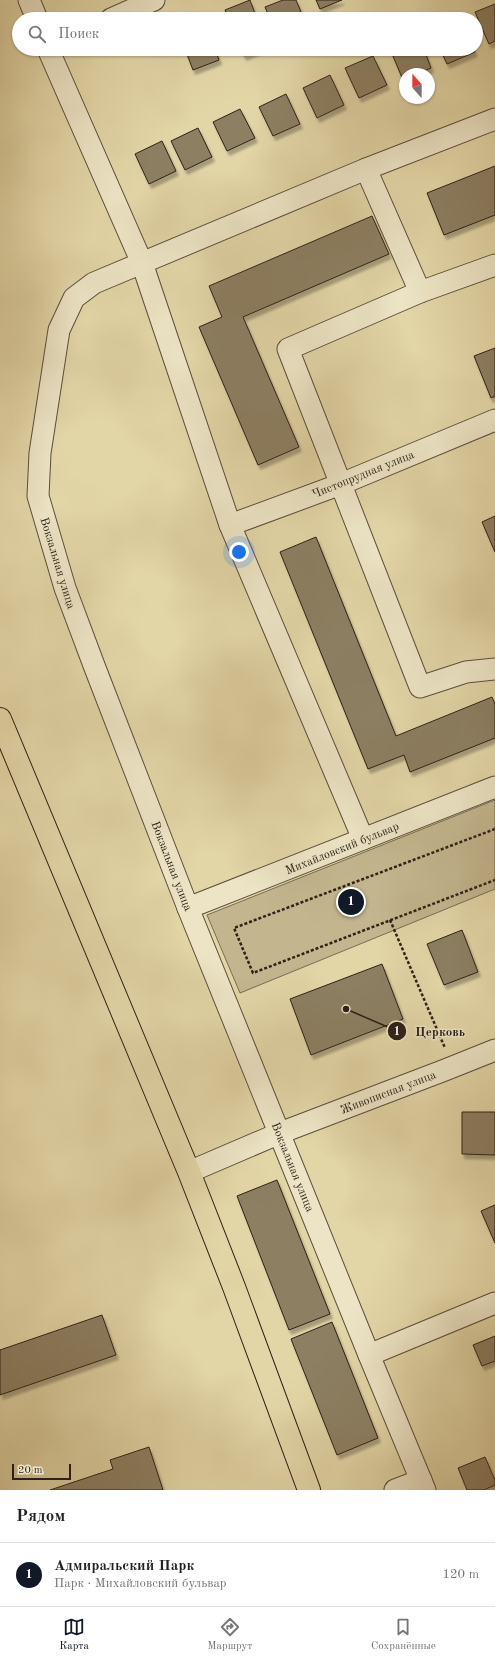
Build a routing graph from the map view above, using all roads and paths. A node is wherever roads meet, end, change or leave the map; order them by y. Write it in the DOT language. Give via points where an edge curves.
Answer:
graph roads {
  1 [pos="29,0"];
  2 [pos="154,0"];
  3 [pos="34,12"];
  4 [pos="127,12"];
  5 [pos="51,56"];
  6 [pos="495,119"];
  7 [pos="366,170"];
  8 [pos="142,262"];
  9 [pos="495,265"];
  10 [pos="420,292"];
  11 [pos="495,420"];
  12 [pos="341,484"];
  13 [pos="230,525"];
  14 [pos="495,669"];
  15 [pos="0,719"];
  16 [pos="0,729"];
  17 [pos="12,750"];
  18 [pos="495,787"];
  19 [pos="495,829"];
  20 [pos="363,839"];
  21 [pos="495,880"];
  22 [pos="188,908"];
  23 [pos="390,920"];
  24 [pos="495,1050"];
  25 [pos="453,1067"];
  26 [pos="280,1133"];
  27 [pos="189,1172"];
  28 [pos="495,1303"];
  29 [pos="369,1355"];
  30 [pos="423,1485"];
  31 [pos="309,1490"];
  32 [pos="395,1490"];
  1 -- 3 [label="street"];
  2 -- 4 [label="street"];
  5 -- 8 [label="street"];
  6 -- 7 [label="street, Вокзальная улица"];
  7 -- 8 [label="street, Вокзальная улица"];
  7 -- 10 [label="street"];
  8 -- 13 [label="street"];
  8 -- 22 [label="street, Вокзальная улица" via="94,283 74,298 59,330 40,453 38,496 65,588"];
  9 -- 10 [label="street"];
  10 -- 12 [label="street" via="288,348"];
  11 -- 12 [label="street, Чистопрудная улица"];
  12 -- 13 [label="street, Чистопрудная улица"];
  12 -- 14 [label="street" via="420,687 466,672"];
  13 -- 20 [label="street"];
  15 -- 17 [label="main road"];
  16 -- 17 [label="main road"];
  17 -- 27 [label="main road"];
  18 -- 20 [label="street, Михайловский бульвар"];
  19 -- 23 [label="path" via="234,928 253,973"];
  20 -- 22 [label="street, Михайловский бульвар"];
  21 -- 23 [label="path"];
  22 -- 26 [label="street, Вокзальная улица"];
  23 -- 25 [label="path"];
  24 -- 25 [label="street, Живописная улица"];
  25 -- 26 [label="street, Живописная улица"];
  26 -- 27 [label="street, Живописная улица"];
  26 -- 29 [label="street, Вокзальная улица"];
  27 -- 31 [label="main road"];
  28 -- 29 [label="street"];
  29 -- 30 [label="street, Вокзальная улица"];
  30 -- 32 [label="street"];
}
